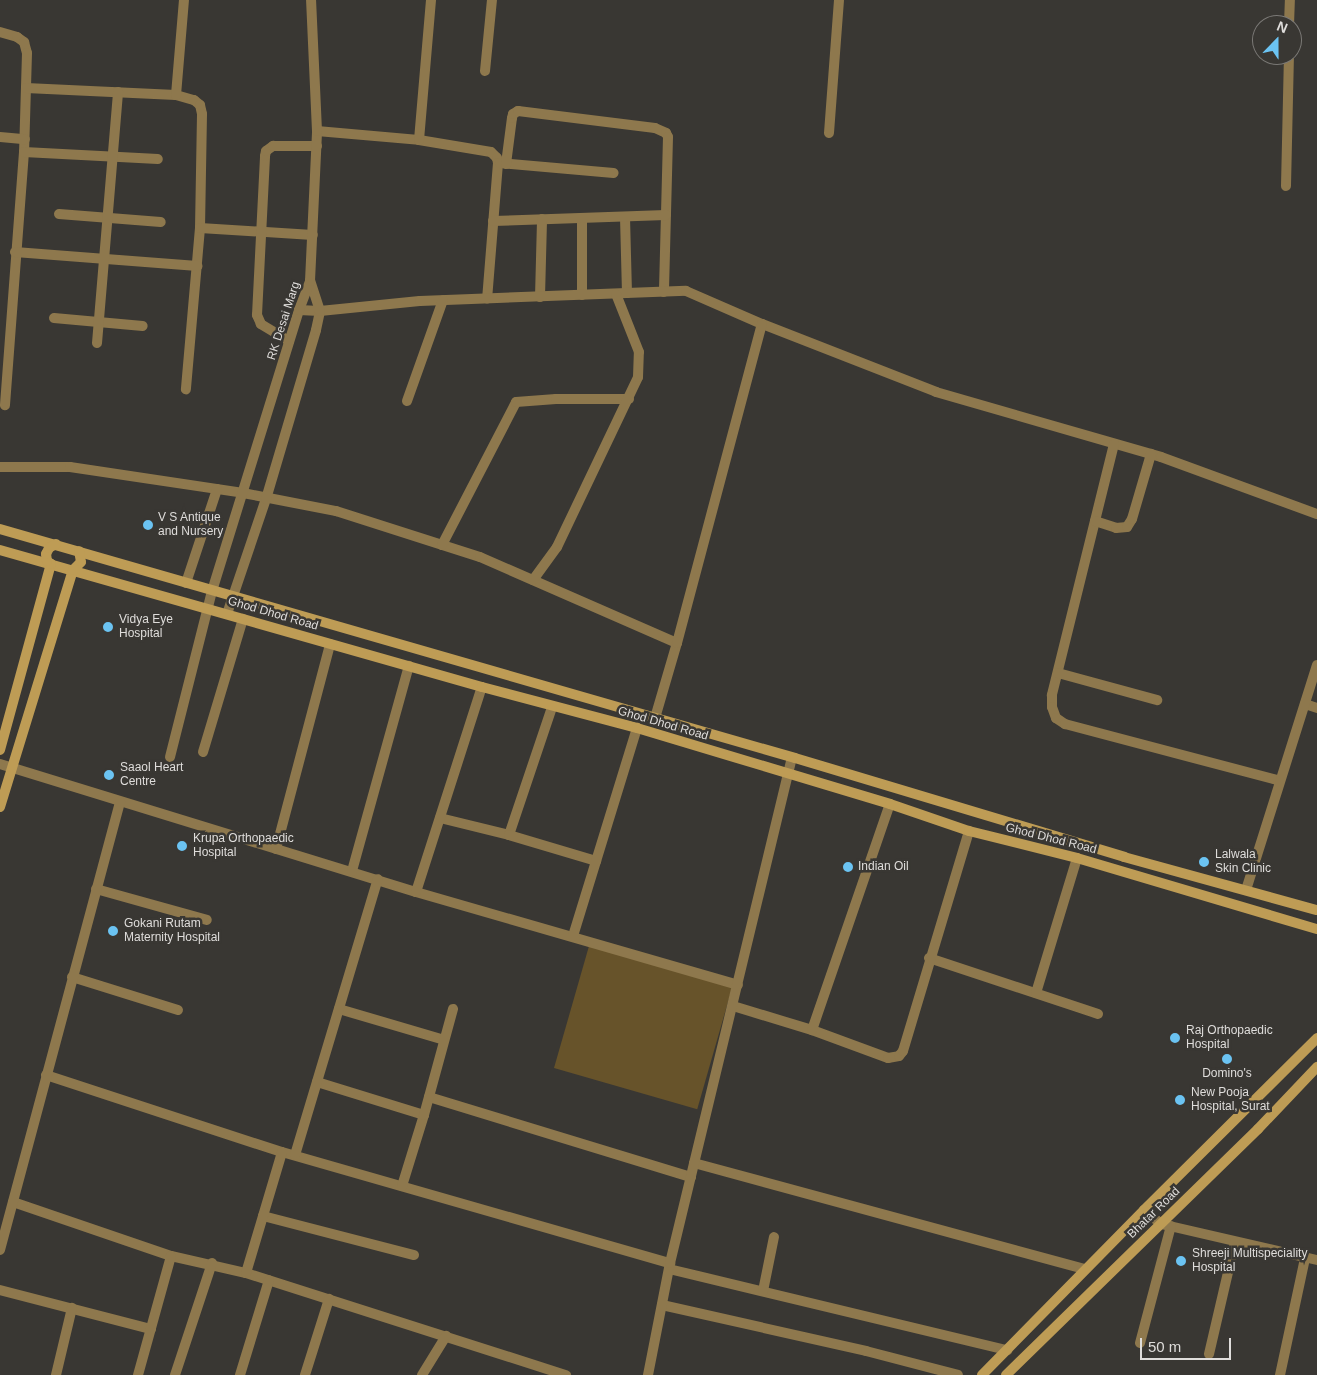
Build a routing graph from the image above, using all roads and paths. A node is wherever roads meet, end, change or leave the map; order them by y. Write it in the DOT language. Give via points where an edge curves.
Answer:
graph roads {
  1 [pos="184,0"];
  2 [pos="311,0"];
  3 [pos="431,0"];
  4 [pos="492,0"];
  5 [pos="840,0"];
  6 [pos="1290,0"];
  7 [pos="1289,15"];
  8 [pos="0,32"];
  9 [pos="1288,65"];
  10 [pos="485,71"];
  11 [pos="26,88"];
  12 [pos="118,92"];
  13 [pos="176,95"];
  14 [pos="317,132"];
  15 [pos="829,133"];
  16 [pos="0,137"];
  17 [pos="25,139"];
  18 [pos="419,140"];
  19 [pos="316,146"];
  20 [pos="24,152"];
  21 [pos="113,158"];
  22 [pos="158,159"];
  23 [pos="502,164"];
  24 [pos="614,173"];
  25 [pos="1286,186"];
  26 [pos="59,214"];
  27 [pos="666,215"];
  28 [pos="625,217"];
  29 [pos="107,218"];
  30 [pos="582,218"];
  31 [pos="542,219"];
  32 [pos="493,221"];
  33 [pos="161,222"];
  34 [pos="200,228"];
  35 [pos="261,232"];
  36 [pos="312,234"];
  37 [pos="15,252"];
  38 [pos="103,258"];
  39 [pos="197,266"];
  40 [pos="310,281"];
  41 [pos="664,292"];
  42 [pos="621,294"];
  43 [pos="582,295"];
  44 [pos="540,297"];
  45 [pos="487,298"];
  46 [pos="443,300"];
  47 [pos="299,310"];
  48 [pos="320,311"];
  49 [pos="54,318"];
  50 [pos="99,322"];
  51 [pos="762,324"];
  52 [pos="143,326"];
  53 [pos="289,342"];
  54 [pos="97,343"];
  55 [pos="186,389"];
  56 [pos="629,399"];
  57 [pos="407,401"];
  58 [pos="5,405"];
  59 [pos="1114,444"];
  60 [pos="1151,454"];
  61 [pos="0,467"];
  62 [pos="217,489"];
  63 [pos="243,493"];
  64 [pos="266,499"];
  65 [pos="1317,514"];
  66 [pos="1095,521"];
  67 [pos="0,529"];
  68 [pos="56,544"];
  69 [pos="442,545"];
  70 [pos="0,550"];
  71 [pos="79,552"];
  72 [pos="51,564"];
  73 [pos="73,570"];
  74 [pos="533,580"];
  75 [pos="186,583"];
  76 [pos="212,591"];
  77 [pos="232,598"];
  78 [pos="208,608"];
  79 [pos="227,614"];
  80 [pos="243,619"];
  81 [pos="677,643"];
  82 [pos="330,644"];
  83 [pos="1317,665"];
  84 [pos="409,666"];
  85 [pos="1058,673"];
  86 [pos="482,687"];
  87 [pos="1157,700"];
  88 [pos="1304,704"];
  89 [pos="552,707"];
  90 [pos="1317,708"];
  91 [pos="655,718"];
  92 [pos="637,728"];
  93 [pos="0,750"];
  94 [pos="203,752"];
  95 [pos="170,757"];
  96 [pos="792,757"];
  97 [pos="0,764"];
  98 [pos="11,767"];
  99 [pos="787,774"];
  100 [pos="1280,781"];
  101 [pos="120,802"];
  102 [pos="890,804"];
  103 [pos="0,807"];
  104 [pos="440,818"];
  105 [pos="968,831"];
  106 [pos="509,835"];
  107 [pos="276,849"];
  108 [pos="1077,858"];
  109 [pos="596,862"];
  110 [pos="352,871"];
  111 [pos="378,879"];
  112 [pos="96,888"];
  113 [pos="1246,890"];
  114 [pos="416,892"];
  115 [pos="1317,910"];
  116 [pos="207,920"];
  117 [pos="1317,929"];
  118 [pos="572,936"];
  119 [pos="930,958"];
  120 [pos="72,977"];
  121 [pos="738,985"];
  122 [pos="1036,993"];
  123 [pos="733,1006"];
  124 [pos="453,1008"];
  125 [pos="339,1009"];
  126 [pos="178,1010"];
  127 [pos="1098,1014"];
  128 [pos="812,1030"];
  129 [pos="1317,1038"];
  130 [pos="444,1040"];
  131 [pos="1317,1067"];
  132 [pos="46,1074"];
  133 [pos="317,1082"];
  134 [pos="429,1097"];
  135 [pos="424,1116"];
  136 [pos="282,1152"];
  137 [pos="295,1155"];
  138 [pos="694,1163"];
  139 [pos="691,1177"];
  140 [pos="402,1186"];
  141 [pos="13,1202"];
  142 [pos="1144,1210"];
  143 [pos="263,1216"];
  144 [pos="1166,1225"];
  145 [pos="774,1236"];
  146 [pos="1235,1242"];
  147 [pos="0,1250"];
  148 [pos="414,1255"];
  149 [pos="171,1256"];
  150 [pos="1305,1258"];
  151 [pos="1317,1260"];
  152 [pos="212,1263"];
  153 [pos="669,1266"];
  154 [pos="1086,1269"];
  155 [pos="246,1273"];
  156 [pos="269,1280"];
  157 [pos="0,1290"];
  158 [pos="763,1291"];
  159 [pos="329,1299"];
  160 [pos="662,1305"];
  161 [pos="72,1308"];
  162 [pos="151,1329"];
  163 [pos="446,1336"];
  164 [pos="1140,1343"];
  165 [pos="1007,1350"];
  166 [pos="1209,1354"];
  167 [pos="56,1375"];
  168 [pos="138,1375"];
  169 [pos="175,1375"];
  170 [pos="240,1375"];
  171 [pos="305,1375"];
  172 [pos="422,1375"];
  173 [pos="566,1375"];
  174 [pos="648,1375"];
  175 [pos="958,1375"];
  176 [pos="982,1375"];
  177 [pos="1006,1375"];
  178 [pos="1280,1375"];
  1 -- 13 [label="street"];
  2 -- 14 [label="street, RK Desai Marg"];
  3 -- 18 [label="street"];
  4 -- 10 [label="street"];
  5 -- 15 [label="street"];
  6 -- 7 [label="street"];
  8 -- 11 [label="street" via="18,37 27,47"];
  9 -- 25 [label="street"];
  11 -- 12 [label="street"];
  11 -- 17 [label="street"];
  12 -- 13 [label="street"];
  12 -- 21 [label="street"];
  13 -- 34 [label="street" via="200,104 202,114"];
  14 -- 18 [label="street"];
  14 -- 19 [label="street, RK Desai Marg"];
  16 -- 17 [label="street"];
  17 -- 20 [label="street"];
  18 -- 23 [label="street" via="484,149"];
  19 -- 35 [label="street" via="273,146 266,151"];
  19 -- 36 [label="street, RK Desai Marg"];
  20 -- 21 [label="street"];
  20 -- 37 [label="street"];
  21 -- 22 [label="street"];
  21 -- 29 [label="street"];
  23 -- 24 [label="street"];
  23 -- 27 [label="street" via="513,114 518,111 656,128 668,137"];
  23 -- 32 [label="street"];
  26 -- 29 [label="street"];
  27 -- 28 [label="street"];
  27 -- 41 [label="street"];
  28 -- 30 [label="street"];
  28 -- 42 [label="street"];
  29 -- 33 [label="street"];
  29 -- 38 [label="street"];
  30 -- 31 [label="street"];
  30 -- 43 [label="street"];
  31 -- 32 [label="street"];
  31 -- 44 [label="street"];
  32 -- 45 [label="street"];
  34 -- 35 [label="street"];
  34 -- 39 [label="street"];
  35 -- 36 [label="street"];
  35 -- 53 [label="street" via="258,319"];
  36 -- 40 [label="street, RK Desai Marg"];
  37 -- 38 [label="street"];
  37 -- 58 [label="street"];
  38 -- 39 [label="street"];
  38 -- 50 [label="street"];
  39 -- 55 [label="street"];
  40 -- 47 [label="street, RK Desai Marg"];
  40 -- 48 [label="street"];
  41 -- 42 [label="street"];
  41 -- 51 [label="street" via="686,291"];
  42 -- 43 [label="street"];
  42 -- 56 [label="street" via="640,360 638,377"];
  43 -- 44 [label="street"];
  44 -- 45 [label="street"];
  45 -- 46 [label="street"];
  46 -- 48 [label="street"];
  46 -- 57 [label="street"];
  47 -- 48 [label="street"];
  47 -- 53 [label="street, RK Desai Marg"];
  48 -- 64 [label="street"];
  49 -- 50 [label="street"];
  50 -- 52 [label="street"];
  50 -- 54 [label="street"];
  51 -- 59 [label="street" via="936,392"];
  51 -- 81 [label="street"];
  53 -- 63 [label="street, RK Desai Marg"];
  56 -- 69 [label="street" via="516,402"];
  56 -- 74 [label="street" via="557,547"];
  59 -- 60 [label="street"];
  59 -- 66 [label="street"];
  60 -- 65 [label="street"];
  60 -- 66 [label="street" via="1127,527 1116,528"];
  61 -- 62 [label="street" via="70,467"];
  62 -- 63 [label="street"];
  62 -- 75 [label="street"];
  63 -- 64 [label="street"];
  63 -- 76 [label="street, RK Desai Marg"];
  64 -- 69 [label="street" via="336,511"];
  64 -- 77 [label="street"];
  66 -- 85 [label="street"];
  67 -- 68 [label="main road"];
  68 -- 71 [label="main road"];
  68 -- 72 [label="main road" via="46,554"];
  69 -- 74 [label="street"];
  70 -- 72 [label="main road, Ghod Dhod Road"];
  71 -- 73 [label="main road" via="81,562"];
  71 -- 75 [label="main road"];
  72 -- 73 [label="main road, Ghod Dhod Road"];
  72 -- 93 [label="main road"];
  73 -- 78 [label="main road, Ghod Dhod Road"];
  73 -- 98 [label="main road"];
  74 -- 81 [label="street"];
  75 -- 76 [label="main road"];
  76 -- 77 [label="main road"];
  76 -- 78 [label="street, RK Desai Marg"];
  77 -- 79 [label="street"];
  77 -- 91 [label="main road"];
  78 -- 79 [label="main road, Ghod Dhod Road"];
  78 -- 95 [label="street, RK Desai Marg"];
  79 -- 80 [label="main road, Ghod Dhod Road"];
  80 -- 82 [label="main road, Ghod Dhod Road"];
  80 -- 94 [label="street"];
  81 -- 91 [label="street"];
  82 -- 84 [label="main road, Ghod Dhod Road"];
  82 -- 107 [label="street"];
  83 -- 88 [label="street"];
  84 -- 86 [label="main road, Ghod Dhod Road"];
  84 -- 110 [label="street"];
  85 -- 87 [label="street"];
  85 -- 100 [label="street" via="1052,707 1056,718 1065,724"];
  86 -- 89 [label="main road, Ghod Dhod Road"];
  86 -- 104 [label="street"];
  88 -- 90 [label="street"];
  88 -- 100 [label="street"];
  89 -- 92 [label="main road, Ghod Dhod Road"];
  89 -- 106 [label="street"];
  91 -- 96 [label="main road"];
  92 -- 99 [label="main road, Ghod Dhod Road"];
  92 -- 109 [label="street"];
  96 -- 99 [label="street"];
  96 -- 113 [label="main road" via="1124,857"];
  97 -- 98 [label="street"];
  98 -- 101 [label="street"];
  98 -- 103 [label="main road"];
  99 -- 102 [label="main road, Ghod Dhod Road"];
  99 -- 121 [label="street"];
  100 -- 113 [label="street"];
  101 -- 107 [label="street"];
  101 -- 112 [label="street"];
  102 -- 105 [label="main road, Ghod Dhod Road"];
  102 -- 128 [label="street"];
  104 -- 106 [label="street"];
  104 -- 114 [label="street"];
  105 -- 108 [label="main road, Ghod Dhod Road"];
  105 -- 119 [label="street"];
  106 -- 109 [label="street"];
  107 -- 110 [label="street"];
  108 -- 117 [label="main road, Ghod Dhod Road"];
  108 -- 122 [label="street"];
  109 -- 118 [label="street"];
  110 -- 111 [label="street"];
  111 -- 114 [label="street"];
  111 -- 125 [label="street"];
  112 -- 116 [label="street"];
  112 -- 120 [label="street"];
  113 -- 115 [label="main road"];
  114 -- 118 [label="street"];
  118 -- 121 [label="street"];
  119 -- 122 [label="street"];
  119 -- 128 [label="street" via="899,1056 888,1058"];
  120 -- 126 [label="street"];
  120 -- 132 [label="street"];
  121 -- 123 [label="street"];
  122 -- 127 [label="street"];
  123 -- 128 [label="street"];
  123 -- 138 [label="street"];
  124 -- 130 [label="street"];
  125 -- 130 [label="street"];
  125 -- 133 [label="street"];
  129 -- 142 [label="main road"];
  130 -- 134 [label="street"];
  131 -- 144 [label="main road, Bhatar Road"];
  132 -- 136 [label="street"];
  132 -- 141 [label="street"];
  133 -- 135 [label="street"];
  133 -- 137 [label="street"];
  134 -- 135 [label="street"];
  134 -- 139 [label="street"];
  135 -- 140 [label="street"];
  136 -- 137 [label="street"];
  136 -- 143 [label="street"];
  137 -- 140 [label="street"];
  138 -- 139 [label="street"];
  138 -- 154 [label="street"];
  139 -- 153 [label="street"];
  140 -- 153 [label="street"];
  141 -- 147 [label="street"];
  141 -- 149 [label="street"];
  142 -- 144 [label="street"];
  142 -- 154 [label="main road"];
  143 -- 148 [label="street"];
  143 -- 155 [label="street"];
  144 -- 146 [label="street"];
  144 -- 164 [label="street"];
  144 -- 177 [label="main road, Bhatar Road"];
  145 -- 158 [label="street"];
  146 -- 150 [label="street"];
  146 -- 166 [label="street"];
  149 -- 152 [label="street"];
  149 -- 162 [label="street"];
  150 -- 151 [label="street"];
  150 -- 178 [label="street"];
  152 -- 155 [label="street"];
  152 -- 169 [label="street"];
  153 -- 158 [label="street"];
  153 -- 160 [label="street"];
  154 -- 165 [label="main road"];
  155 -- 156 [label="street"];
  156 -- 159 [label="street"];
  156 -- 170 [label="street"];
  157 -- 161 [label="street"];
  158 -- 165 [label="street"];
  159 -- 163 [label="street"];
  159 -- 171 [label="street"];
  160 -- 174 [label="street"];
  160 -- 175 [label="street"];
  161 -- 162 [label="street"];
  161 -- 167 [label="street"];
  162 -- 168 [label="street"];
  163 -- 172 [label="street"];
  163 -- 173 [label="street"];
  165 -- 176 [label="main road"];
}
